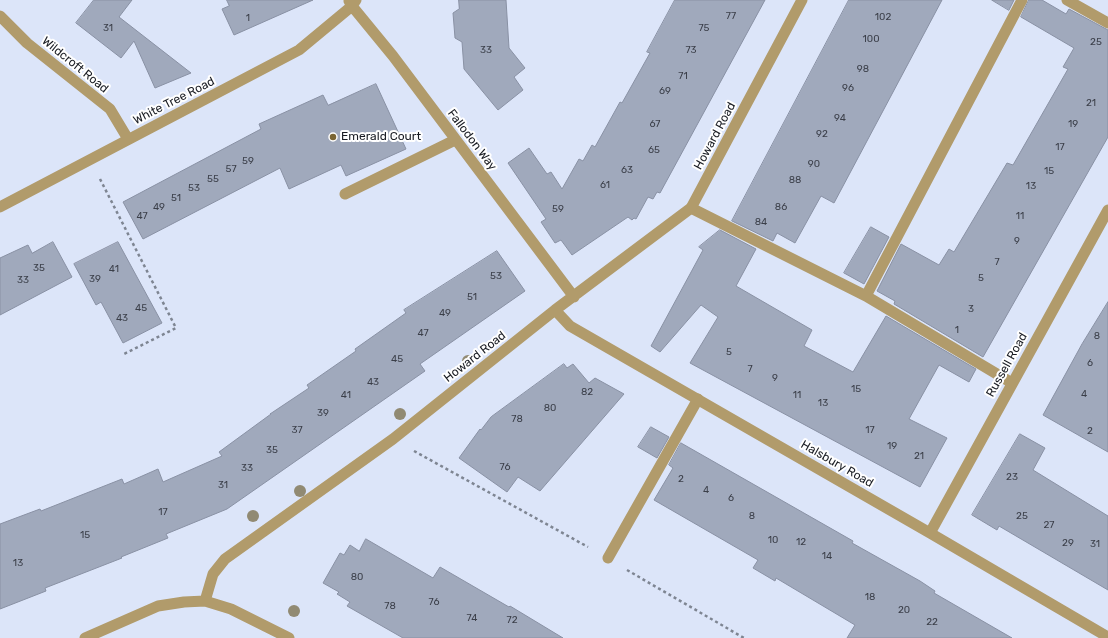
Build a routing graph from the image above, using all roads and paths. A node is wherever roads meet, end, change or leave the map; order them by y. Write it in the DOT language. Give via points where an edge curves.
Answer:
graph roads {
  1 [pos="802,0"];
  2 [pos="1022,0"];
  3 [pos="1067,0"];
  4 [pos="352,2"];
  5 [pos="0,16"];
  6 [pos="1108,23"];
  7 [pos="128,139"];
  8 [pos="456,140"];
  9 [pos="90,159"];
  10 [pos="345,194"];
  11 [pos="0,207"];
  12 [pos="691,208"];
  13 [pos="1108,210"];
  14 [pos="866,296"];
  15 [pos="574,297"];
  16 [pos="555,310"];
  17 [pos="122,355"];
  18 [pos="1012,383"];
  19 [pos="698,400"];
  20 [pos="393,439"];
  21 [pos="930,533"];
  22 [pos="608,558"];
  23 [pos="205,601"];
  24 [pos="282,636"];
  25 [pos="1108,637"];
  26 [pos="85,638"];
  27 [pos="744,638"];
  1 -- 12 [label="street, Howard Road"];
  2 -- 14 [label="street"];
  3 -- 6 [label="street"];
  4 -- 7 [label="street, White Tree Road" via="299,50"];
  4 -- 8 [label="street, Fallodon Way"];
  5 -- 7 [label="street, Wildcroft Road" via="27,43 110,109"];
  7 -- 9 [label="street, White Tree Road"];
  8 -- 10 [label="street"];
  8 -- 15 [label="street, Fallodon Way"];
  9 -- 11 [label="street, White Tree Road"];
  9 -- 17 [label="path" via="176,328"];
  12 -- 14 [label="street"];
  12 -- 15 [label="street, Howard Road"];
  13 -- 18 [label="street, Russell Road"];
  14 -- 18 [label="street"];
  15 -- 16 [label="street, Howard Road"];
  16 -- 19 [label="street, Halsbury Road" via="570,326"];
  16 -- 20 [label="street, Howard Road"];
  18 -- 21 [label="street, Russell Road"];
  19 -- 21 [label="street, Halsbury Road"];
  19 -- 22 [label="street"];
  20 -- 22 [label="path"];
  20 -- 23 [label="street, Howard Road" via="225,559 213,574"];
  21 -- 25 [label="street, Halsbury Road"];
  22 -- 27 [label="path"];
  23 -- 24 [label="street" via="231,609"];
  23 -- 26 [label="street" via="158,606"];
}
